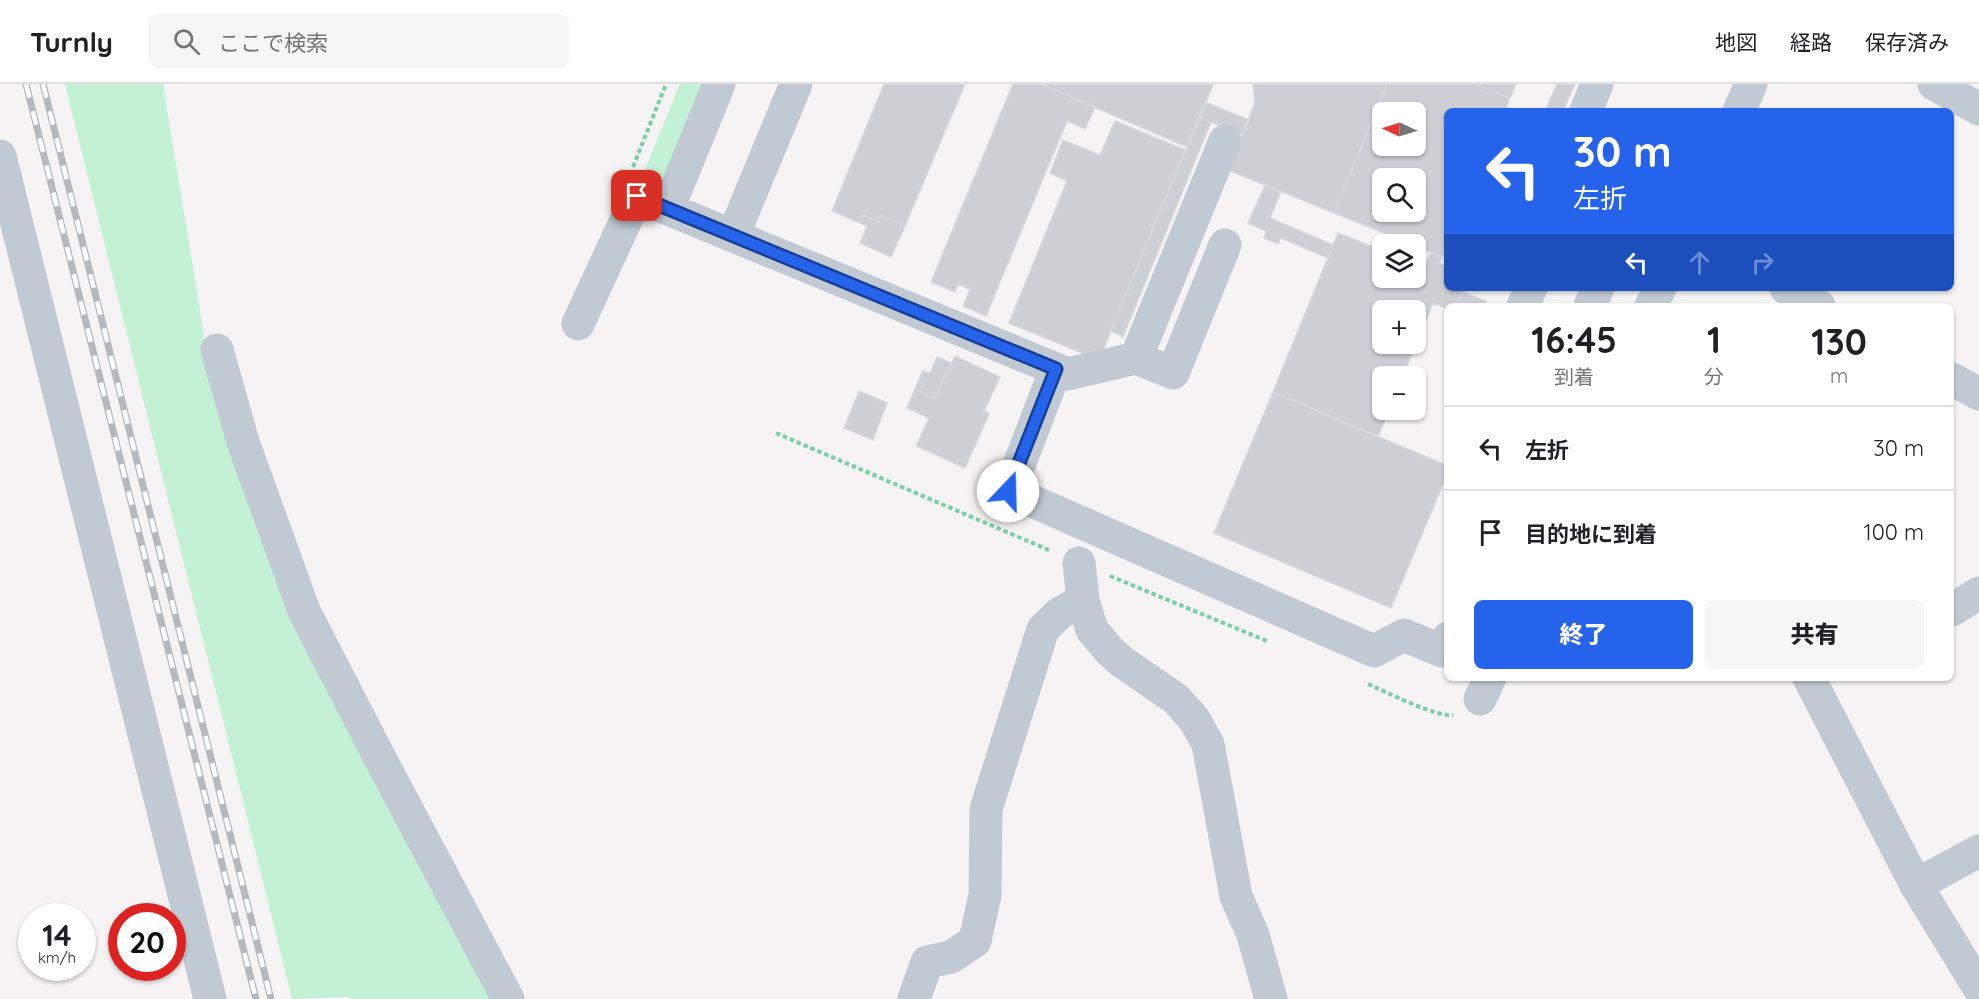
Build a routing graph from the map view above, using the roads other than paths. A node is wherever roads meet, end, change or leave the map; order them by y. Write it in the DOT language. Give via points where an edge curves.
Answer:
graph roads {
  1 [pos="719,84"];
  2 [pos="796,84"];
  3 [pos="1597,84"];
  4 [pos="1751,84"];
  5 [pos="1934,84"];
  6 [pos="1587,108"];
  7 [pos="1740,108"];
  8 [pos="1979,109"];
  9 [pos="1225,141"];
  10 [pos="0,156"];
  11 [pos="668,209"];
  12 [pos="733,236"];
  13 [pos="1225,245"];
  14 [pos="1792,291"];
  15 [pos="1814,303"];
  16 [pos="578,324"];
  17 [pos="217,350"];
  18 [pos="1136,358"];
  19 [pos="1056,369"];
  20 [pos="1954,380"];
  21 [pos="1979,394"];
  22 [pos="1079,563"];
  23 [pos="1083,600"];
  24 [pos="1444,647"];
  25 [pos="1818,681"];
  26 [pos="1979,851"];
  27 [pos="1916,885"];
  28 [pos="1979,987"];
  29 [pos="210,999"];
  30 [pos="508,999"];
  31 [pos="914,999"];
  32 [pos="1271,999"];
  1 -- 11 [label="street"];
  2 -- 12 [label="street"];
  3 -- 6 [label="street"];
  4 -- 7 [label="street"];
  5 -- 8 [label="street"];
  9 -- 18 [label="street"];
  10 -- 29 [label="street"];
  11 -- 12 [label="street"];
  11 -- 16 [label="street" via="637,196"];
  12 -- 19 [label="street"];
  13 -- 18 [label="street" via="1173,373"];
  14 -- 15 [label="street"];
  17 -- 30 [label="street" via="243,442 304,610"];
  18 -- 19 [label="street" via="1068,374"];
  19 -- 24 [label="street" via="1008,491 1374,651 1404,635 1442,651"];
  20 -- 21 [label="street"];
  22 -- 23 [label="street"];
  23 -- 31 [label="street" via="1043,629 989,798 985,895 975,941 951,957 927,962"];
  23 -- 32 [label="street" via="1092,630 1110,651 1176,699 1194,719 1208,744 1236,896 1253,935"];
  25 -- 27 [label="street"];
  26 -- 27 [label="street"];
  27 -- 28 [label="street"];
}
